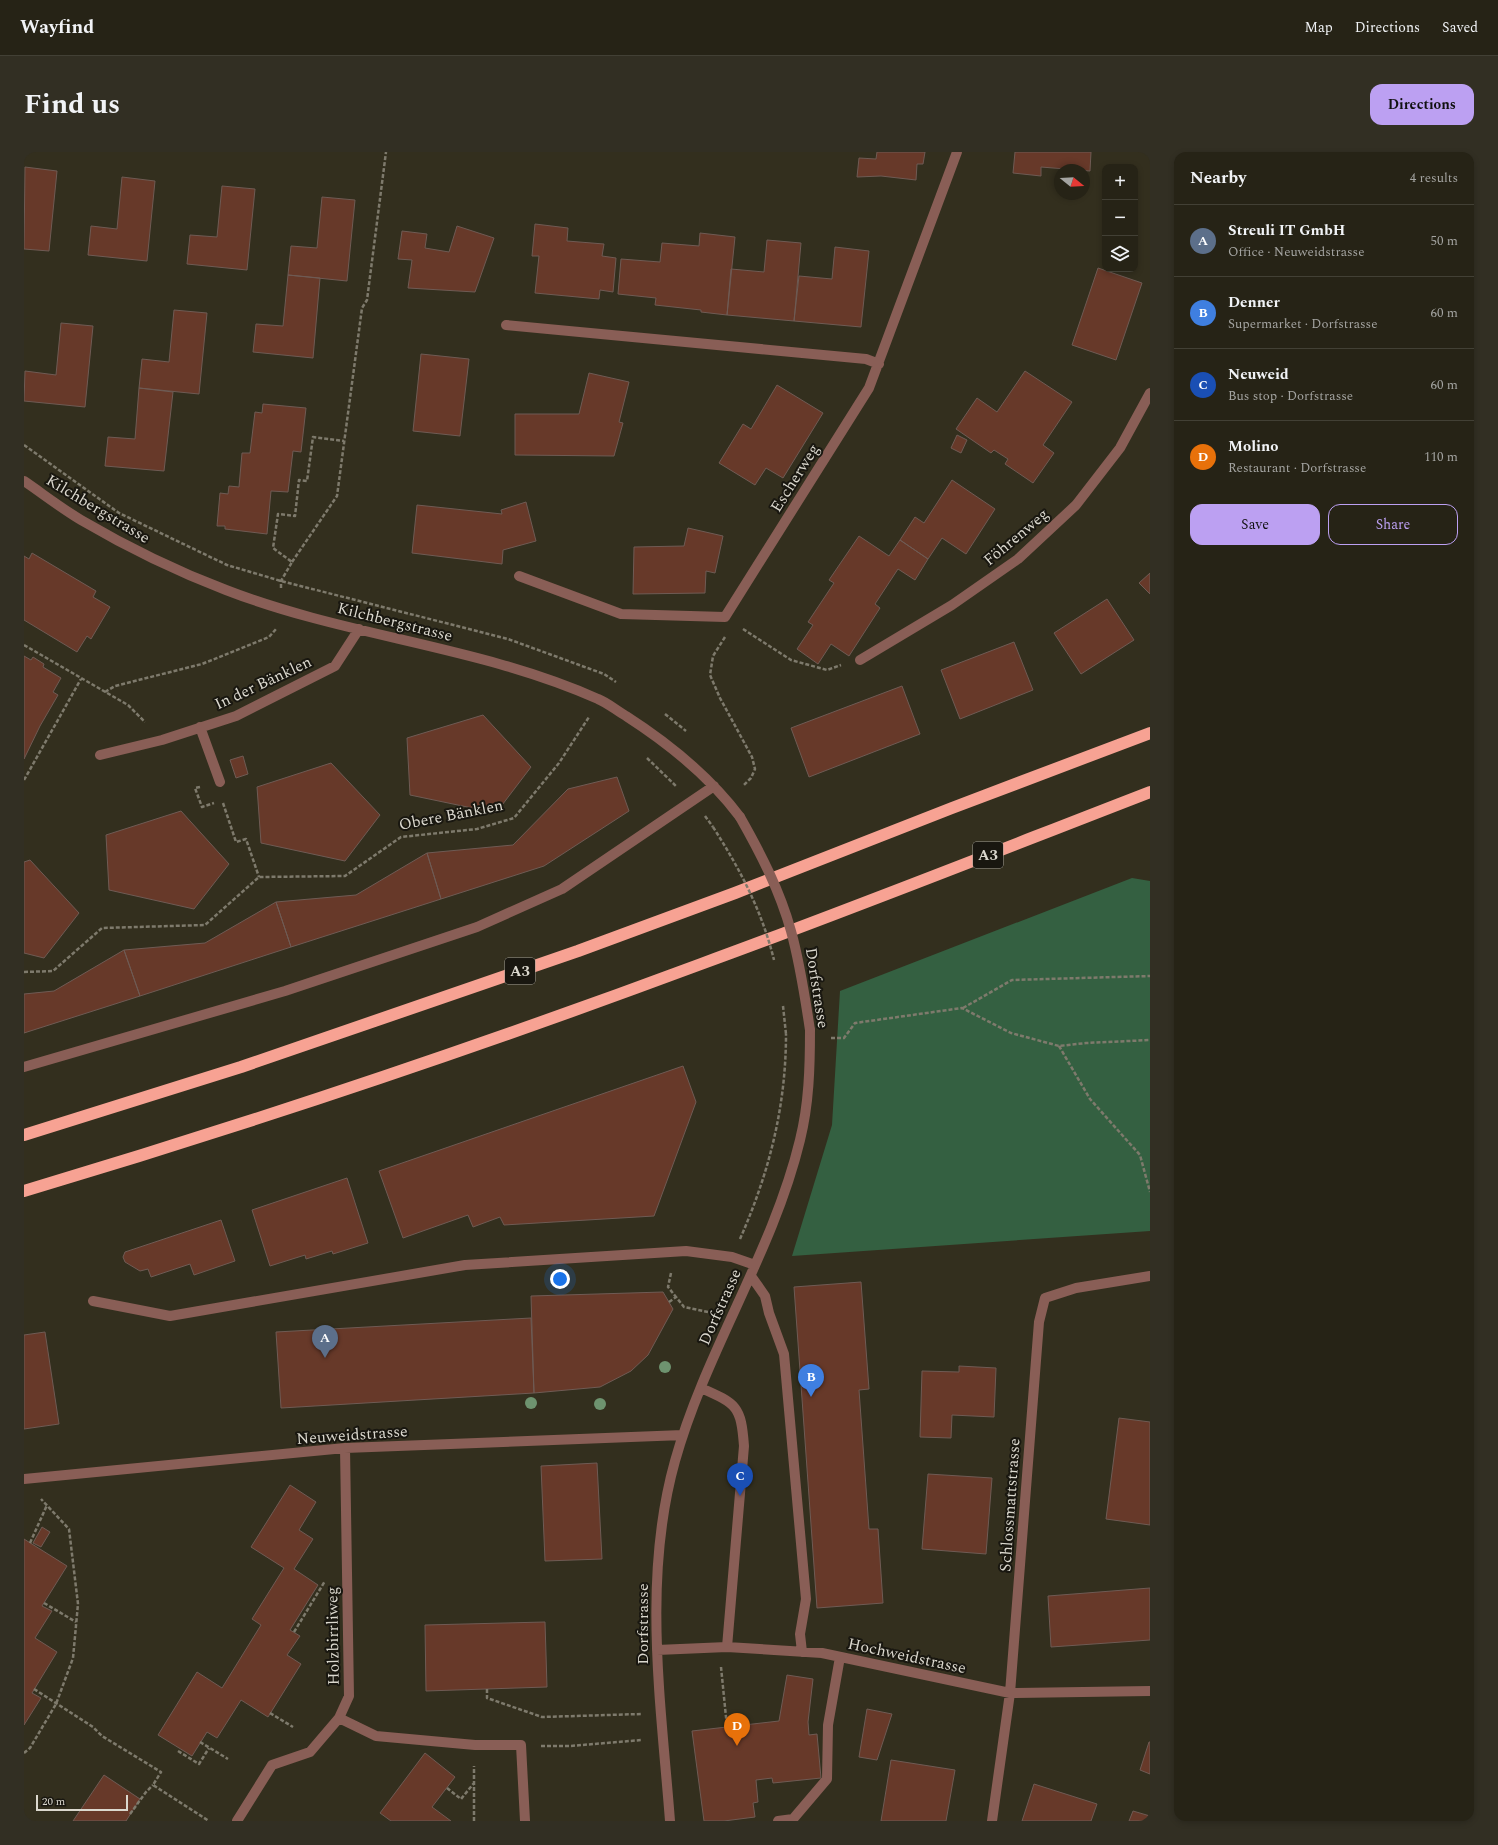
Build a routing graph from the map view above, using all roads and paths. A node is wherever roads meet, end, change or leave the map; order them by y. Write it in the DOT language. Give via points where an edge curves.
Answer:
graph roads {
  1 [pos="386,152"];
  2 [pos="957,152"];
  3 [pos="506,325"];
  4 [pos="879,364"];
  5 [pos="1150,393"];
  6 [pos="344,441"];
  7 [pos="24,481"];
  8 [pos="292,562"];
  9 [pos="519,576"];
  10 [pos="283,609"];
  11 [pos="725,617"];
  12 [pos="734,624"];
  13 [pos="359,629"];
  14 [pos="24,645"];
  15 [pos="860,660"];
  16 [pos="81,679"];
  17 [pos="105,692"];
  18 [pos="600,700"];
  19 [pos="200,727"];
  20 [pos="1150,733"];
  21 [pos="162,740"];
  22 [pos="100,755"];
  23 [pos="24,780"];
  24 [pos="199,781"];
  25 [pos="220,782"];
  26 [pos="714,786"];
  27 [pos="742,787"];
  28 [pos="1150,792"];
  29 [pos="222,801"];
  30 [pos="215,803"];
  31 [pos="740,817"];
  32 [pos="714,827"];
  33 [pos="259,877"];
  34 [pos="775,962"];
  35 [pos="24,972"];
  36 [pos="1150,976"];
  37 [pos="782,1003"];
  38 [pos="962,1008"];
  39 [pos="810,1030"];
  40 [pos="1150,1040"];
  41 [pos="1059,1046"];
  42 [pos="24,1067"];
  43 [pos="24,1135"];
  44 [pos="24,1191"];
  45 [pos="1150,1192"];
  46 [pos="732,1258"];
  47 [pos="755,1265"];
  48 [pos="750,1276"];
  49 [pos="1150,1276"];
  50 [pos="93,1301"];
  51 [pos="669,1302"];
  52 [pos="708,1312"];
  53 [pos="701,1388"];
  54 [pos="683,1435"];
  55 [pos="345,1448"];
  56 [pos="29,1479"];
  57 [pos="47,1505"];
  58 [pos="30,1543"];
  59 [pos="329,1574"];
  60 [pos="44,1603"];
  61 [pos="76,1622"];
  62 [pos="294,1632"];
  63 [pos="727,1647"];
  64 [pos="657,1650"];
  65 [pos="802,1652"];
  66 [pos="840,1657"];
  67 [pos="721,1667"];
  68 [pos="34,1689"];
  69 [pos="487,1689"];
  70 [pos="1150,1691"];
  71 [pos="1010,1693"];
  72 [pos="56,1704"];
  73 [pos="270,1713"];
  74 [pos="645,1714"];
  75 [pos="339,1718"];
  76 [pos="293,1727"];
  77 [pos="727,1727"];
  78 [pos="663,1738"];
  79 [pos="200,1742"];
  80 [pos="474,1745"];
  81 [pos="521,1745"];
  82 [pos="209,1748"];
  83 [pos="178,1751"];
  84 [pos="24,1753"];
  85 [pos="228,1759"];
  86 [pos="474,1782"];
  87 [pos="153,1785"];
  88 [pos="447,1788"];
  89 [pos="130,1814"];
  90 [pos="209,1821"];
  91 [pos="237,1821"];
  92 [pos="474,1821"];
  93 [pos="525,1821"];
  94 [pos="670,1821"];
  95 [pos="778,1821"];
  96 [pos="992,1821"];
  1 -- 6 [label="path" via="367,300 362,308"];
  2 -- 4 [label="street, Escherweg"];
  3 -- 4 [label="street" via="866,359"];
  4 -- 11 [label="street, Escherweg" via="870,388"];
  5 -- 15 [label="street, Föhrenweg" via="1120,448 1076,505 1024,553 952,605"];
  6 -- 8 [label="path" via="337,496"];
  6 -- 8 [label="path" via="312,437 307,481 299,480 295,516 278,514 273,548"];
  7 -- 10 [label="street, Kilchbergstrasse" via="81,520 154,559 227,591"];
  8 -- 10 [label="path" via="281,581"];
  9 -- 11 [label="street" via="621,614"];
  10 -- 13 [label="street, Kilchbergstrasse"];
  10 -- 17 [label="path" via="278,627 269,637 202,664 115,686"];
  11 -- 12 [label="path"];
  12 -- 15 [label="path" via="791,660 827,670"];
  12 -- 27 [label="path" via="713,656 710,675 752,757 754,769 751,778"];
  13 -- 18 [label="street, Kilchbergstrasse" via="516,668"];
  13 -- 19 [label="street, In der Bänklen" via="334,666 236,716"];
  14 -- 16 [label="path"];
  16 -- 17 [label="path"];
  16 -- 23 [label="path"];
  17 -- 21 [label="path" via="128,705"];
  18 -- 26 [label="street, Kilchbergstrasse" via="645,728"];
  18 -- 33 [label="path, Obere Bänklen" via="559,763 514,818 477,829 401,837 345,876"];
  19 -- 21 [label="street, In der Bänklen"];
  19 -- 25 [label="street"];
  20 -- 43 [label="highway, A3" via="578,951 248,1064"];
  21 -- 22 [label="street, In der Bänklen"];
  24 -- 30 [label="path" via="201,787 195,788 202,807"];
  26 -- 31 [label="street, Kilchbergstrasse"];
  26 -- 42 [label="street" via="562,889 477,927 285,991"];
  28 -- 44 [label="highway, A3" via="710,961 566,1013 254,1120"];
  29 -- 33 [label="path" via="236,842 246,839"];
  31 -- 39 [label="street, Dorfstrasse, bridge" via="772,879 791,931"];
  32 -- 34 [label="path, bridge" via="747,884 760,913"];
  33 -- 35 [label="path" via="205,925 102,928 53,971"];
  36 -- 38 [label="path" via="1012,980"];
  37 -- 46 [label="path, bridge" via="786,1034 783,1093 772,1151 754,1206"];
  38 -- 39 [label="path" via="855,1023 844,1038 830,1038"];
  38 -- 41 [label="path" via="1011,1033"];
  39 -- 47 [label="street, Dorfstrasse" via="809,1088 801,1139 784,1195"];
  40 -- 41 [label="path"];
  41 -- 45 [label="path" via="1090,1099 1140,1155"];
  46 -- 47 [label="street"];
  46 -- 50 [label="street" via="686,1251 465,1265 170,1316"];
  47 -- 48 [label="street, Dorfstrasse"];
  48 -- 53 [label="street, Dorfstrasse"];
  48 -- 65 [label="street" via="765,1296 784,1354 806,1598 800,1634"];
  49 -- 71 [label="street, Schlossmattstrasse" via="1076,1288 1045,1298 1039,1322"];
  51 -- 52 [label="path" via="676,1297 684,1307"];
  53 -- 54 [label="street, Dorfstrasse"];
  53 -- 63 [label="street" via="734,1406 742,1421 744,1446"];
  54 -- 55 [label="street, Neuweidstrasse"];
  54 -- 64 [label="street, Dorfstrasse" via="667,1494 660,1540"];
  55 -- 56 [label="street, Neuweidstrasse"];
  55 -- 75 [label="street, Holzbirrliweg" via="349,1696"];
  56 -- 57 [label="path" via="36,1494"];
  57 -- 58 [label="path"];
  57 -- 61 [label="path" via="68,1529 78,1604"];
  59 -- 62 [label="path"];
  60 -- 61 [label="path"];
  61 -- 72 [label="path" via="73,1658"];
  63 -- 64 [label="street, Hochweidstrasse"];
  63 -- 65 [label="street, Hochweidstrasse"];
  64 -- 78 [label="street, Dorfstrasse"];
  65 -- 66 [label="street, Hochweidstrasse"];
  66 -- 71 [label="street, Hochweidstrasse"];
  66 -- 95 [label="street" via="828,1725 826,1780 793,1819"];
  67 -- 77 [label="path"];
  68 -- 72 [label="path"];
  69 -- 74 [label="path" via="487,1698 542,1717"];
  70 -- 71 [label="street, Hochweidstrasse"];
  71 -- 96 [label="street, Schlossmattstrasse"];
  72 -- 84 [label="path" via="30,1748"];
  72 -- 87 [label="path" via="161,1772"];
  73 -- 76 [label="path"];
  75 -- 80 [label="street" via="376,1736"];
  75 -- 91 [label="street, Holzbirrliweg" via="310,1752 272,1765"];
  78 -- 81 [label="path" via="570,1746"];
  78 -- 94 [label="street, Dorfstrasse"];
  79 -- 82 [label="path"];
  80 -- 81 [label="street"];
  80 -- 86 [label="path"];
  81 -- 93 [label="street"];
  82 -- 83 [label="path" via="199,1764"];
  82 -- 85 [label="path"];
  86 -- 88 [label="path" via="461,1799"];
  86 -- 92 [label="path"];
  87 -- 89 [label="path"];
  87 -- 90 [label="path"];
}
